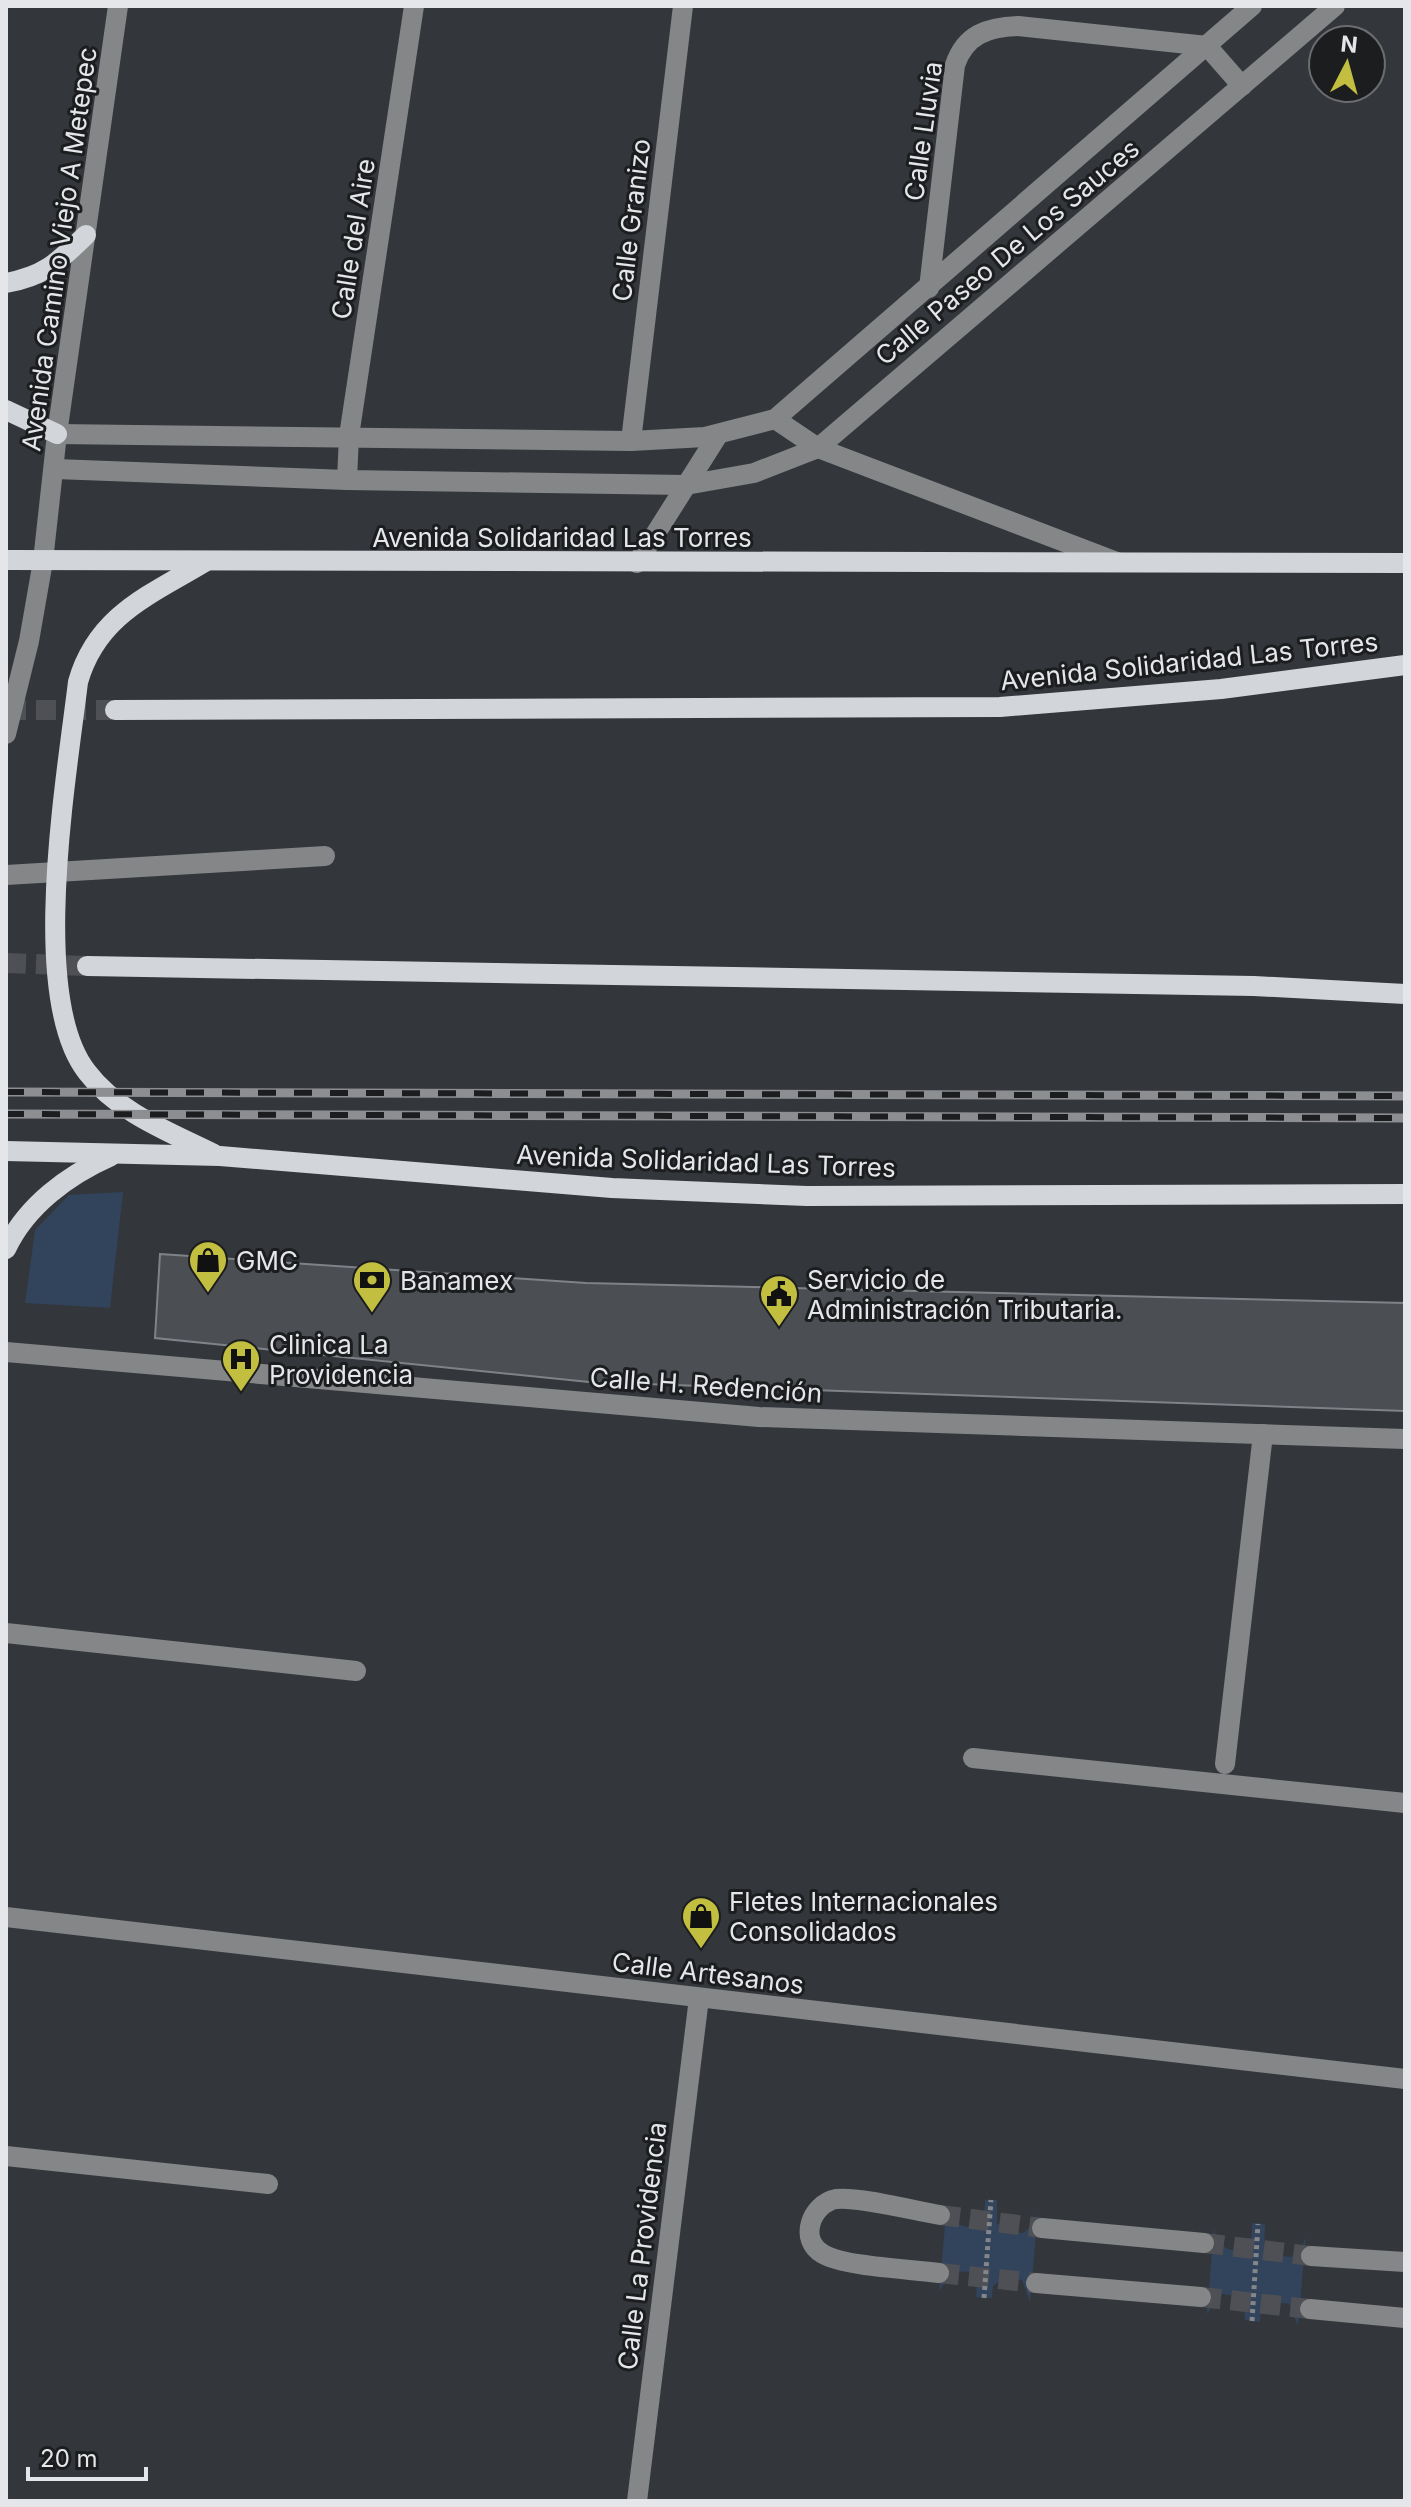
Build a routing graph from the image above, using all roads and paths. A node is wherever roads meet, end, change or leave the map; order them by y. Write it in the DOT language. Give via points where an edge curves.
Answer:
graph roads {
  1 [pos="118,6"];
  2 [pos="414,6"];
  3 [pos="683,6"];
  4 [pos="1252,6"];
  5 [pos="1335,6"];
  6 [pos="1207,46"];
  7 [pos="1242,86"];
  8 [pos="86,235"];
  9 [pos="6,283"];
  10 [pos="929,288"];
  11 [pos="6,410"];
  12 [pos="775,419"];
  13 [pos="57,434"];
  14 [pos="718,435"];
  15 [pos="349,436"];
  16 [pos="631,441"];
  17 [pos="818,448"];
  18 [pos="55,469"];
  19 [pos="347,480"];
  20 [pos="686,485"];
  21 [pos="6,560"];
  22 [pos="43,561"];
  23 [pos="205,562"];
  24 [pos="637,563"];
  25 [pos="1122,563"];
  26 [pos="1405,563"];
  27 [pos="1405,665"];
  28 [pos="115,710"];
  29 [pos="6,734"];
  30 [pos="325,856"];
  31 [pos="58,872"];
  32 [pos="6,875"];
  33 [pos="87,966"];
  34 [pos="1405,994"];
  35 [pos="6,1151"];
  36 [pos="116,1153"];
  37 [pos="220,1156"];
  38 [pos="1405,1194"];
  39 [pos="6,1249"];
  40 [pos="6,1352"];
  41 [pos="1263,1434"];
  42 [pos="1405,1439"];
  43 [pos="6,1633"];
  44 [pos="356,1671"];
  45 [pos="973,1758"];
  46 [pos="1225,1764"];
  47 [pos="1405,1803"];
  48 [pos="6,1917"];
  49 [pos="699,1998"];
  50 [pos="1405,2079"];
  51 [pos="6,2156"];
  52 [pos="268,2184"];
  53 [pos="991,2200"];
  54 [pos="940,2215"];
  55 [pos="1258,2224"];
  56 [pos="1042,2228"];
  57 [pos="1204,2243"];
  58 [pos="1311,2256"];
  59 [pos="1405,2262"];
  60 [pos="939,2273"];
  61 [pos="1036,2283"];
  62 [pos="1201,2297"];
  63 [pos="984,2298"];
  64 [pos="1310,2309"];
  65 [pos="1405,2318"];
  66 [pos="1252,2321"];
  67 [pos="637,2501"];
  1 -- 8 [label="street, Avenida Camino Viejo A Metepec"];
  2 -- 15 [label="street, Calle del Aire"];
  3 -- 16 [label="street, Calle Granizo"];
  4 -- 6 [label="street, Calle Paseo De Los Sauces"];
  5 -- 7 [label="street, Calle Paseo De Los Sauces"];
  6 -- 7 [label="street"];
  6 -- 10 [label="street, Calle Paseo De Los Sauces"];
  6 -- 10 [label="street, Calle Lluvia" via="1018,26 998,26 962,46 955,65"];
  7 -- 17 [label="street, Calle Paseo De Los Sauces"];
  8 -- 9 [label="main road" via="50,269"];
  8 -- 13 [label="street, Avenida Camino Viejo A Metepec"];
  10 -- 12 [label="street, Calle Paseo De Los Sauces"];
  11 -- 13 [label="main road"];
  12 -- 14 [label="street, Calle Paseo De Los Sauces"];
  12 -- 17 [label="street"];
  13 -- 15 [label="street, Calle Paseo De Los Sauces"];
  13 -- 18 [label="street, Avenida Camino Viejo A Metepec"];
  14 -- 16 [label="street, Calle Paseo De Los Sauces"];
  14 -- 20 [label="street"];
  15 -- 16 [label="street, Calle Paseo De Los Sauces"];
  15 -- 19 [label="street, Calle del Aire"];
  17 -- 20 [label="street, Calle Paseo De Los Sauces" via="754,473"];
  17 -- 25 [label="street"];
  18 -- 19 [label="street, Calle Paseo De Los Sauces"];
  18 -- 22 [label="street, Avenida Camino Viejo A Metepec"];
  19 -- 20 [label="street, Calle Paseo De Los Sauces"];
  20 -- 24 [label="street"];
  21 -- 22 [label="main road, Avenida Solidaridad Las Torres"];
  22 -- 23 [label="main road, Avenida Solidaridad Las Torres"];
  22 -- 29 [label="street, Avenida Camino Viejo A Metepec"];
  23 -- 24 [label="main road, Avenida Solidaridad Las Torres"];
  23 -- 31 [label="main road" via="115,619 86,654 78,682"];
  24 -- 25 [label="main road, Avenida Solidaridad Las Torres"];
  25 -- 26 [label="main road, Avenida Solidaridad Las Torres"];
  27 -- 28 [label="main road, Avenida Solidaridad Las Torres" via="1221,689 1000,707"];
  30 -- 31 [label="street"];
  31 -- 32 [label="street"];
  31 -- 37 [label="main road" via="57,986 61,1013 86,1071 120,1104"];
  33 -- 34 [label="main road" via="1254,986"];
  35 -- 36 [label="main road, Avenida Solidaridad Las Torres"];
  36 -- 37 [label="main road, Avenida Solidaridad Las Torres"];
  36 -- 39 [label="main road" via="77,1171 54,1190 16,1230"];
  37 -- 38 [label="main road, Avenida Solidaridad Las Torres" via="612,1188 807,1196"];
  40 -- 41 [label="street, Calle H. Redención" via="759,1417"];
  41 -- 42 [label="street, Calle H. Redención"];
  41 -- 46 [label="street"];
  43 -- 44 [label="street"];
  45 -- 47 [label="street"];
  48 -- 49 [label="street, Calle Artesanos"];
  49 -- 50 [label="street, Calle Artesanos"];
  49 -- 67 [label="street, Calle La Providencia"];
  51 -- 52 [label="street"];
  53 -- 63 [label="path, bridge"];
  54 -- 60 [label="street" via="840,2198 822,2202 810,2232 823,2254 840,2260"];
  55 -- 66 [label="path, bridge"];
  56 -- 57 [label="street"];
  58 -- 59 [label="street"];
  61 -- 62 [label="street"];
  64 -- 65 [label="street"];
}
